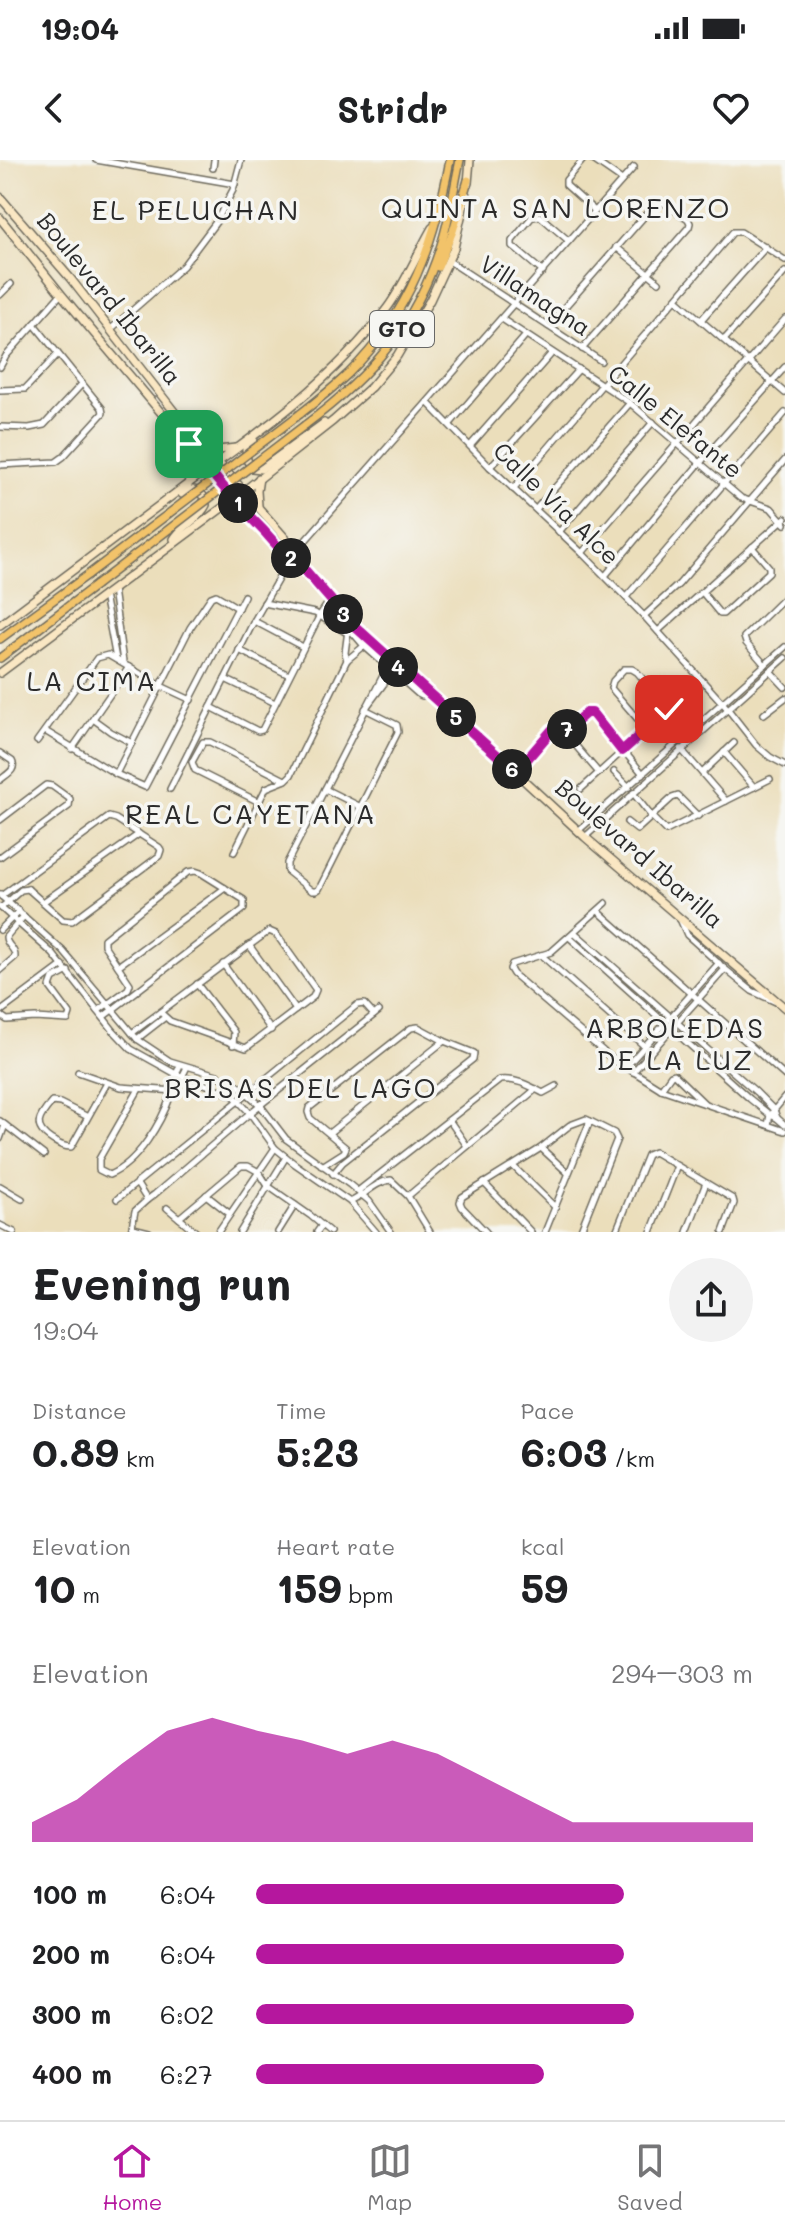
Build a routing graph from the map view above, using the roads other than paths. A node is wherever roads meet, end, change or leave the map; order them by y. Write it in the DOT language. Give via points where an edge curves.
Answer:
graph roads {
  1 [pos="96,160"];
  2 [pos="214,160"];
  3 [pos="241,160"];
  4 [pos="450,160"];
  5 [pos="460,160"];
  6 [pos="470,160"];
  7 [pos="583,160"];
  8 [pos="593,160"];
  9 [pos="634,167"];
  10 [pos="213,168"];
  11 [pos="468,180"];
  12 [pos="622,180"];
  13 [pos="235,184"];
  14 [pos="0,197"];
  15 [pos="595,211"];
  16 [pos="438,219"];
  17 [pos="2,222"];
  18 [pos="35,238"];
  19 [pos="569,241"];
  20 [pos="616,247"];
  21 [pos="766,247"];
  22 [pos="785,260"];
  23 [pos="449,261"];
  24 [pos="543,272"];
  25 [pos="785,272"];
  26 [pos="647,273"];
  27 [pos="70,278"];
  28 [pos="429,278"];
  29 [pos="659,282"];
  30 [pos="11,284"];
  31 [pos="61,294"];
  32 [pos="0,295"];
  33 [pos="676,299"];
  34 [pos="515,304"];
  35 [pos="502,319"];
  36 [pos="785,319"];
  37 [pos="701,320"];
  38 [pos="34,324"];
  39 [pos="548,326"];
  40 [pos="111,329"];
  41 [pos="526,335"];
  42 [pos="724,340"];
  43 [pos="582,349"];
  44 [pos="552,353"];
  45 [pos="58,354"];
  46 [pos="601,361"];
  47 [pos="747,361"];
  48 [pos="0,367"];
  49 [pos="785,367"];
  50 [pos="579,369"];
  51 [pos="772,382"];
  52 [pos="82,384"];
  53 [pos="602,384"];
  54 [pos="311,389"];
  55 [pos="0,390"];
  56 [pos="785,393"];
  57 [pos="428,403"];
  58 [pos="630,403"];
  59 [pos="785,413"];
  60 [pos="333,421"];
  61 [pos="653,422"];
  62 [pos="450,424"];
  63 [pos="0,427"];
  64 [pos="676,443"];
  65 [pos="189,444"];
  66 [pos="203,446"];
  67 [pos="470,446"];
  68 [pos="238,447"];
  69 [pos="785,460"];
  70 [pos="218,463"];
  71 [pos="699,464"];
  72 [pos="0,465"];
  73 [pos="490,467"];
  74 [pos="209,470"];
  75 [pos="259,477"];
  76 [pos="723,484"];
  77 [pos="188,485"];
  78 [pos="513,489"];
  79 [pos="243,490"];
  80 [pos="233,498"];
  81 [pos="748,502"];
  82 [pos="222,508"];
  83 [pos="258,508"];
  84 [pos="156,509"];
  85 [pos="536,509"];
  86 [pos="248,515"];
  87 [pos="784,521"];
  88 [pos="559,532"];
  89 [pos="172,543"];
  90 [pos="752,547"];
  91 [pos="582,553"];
  92 [pos="294,557"];
  93 [pos="605,576"];
  94 [pos="112,588"];
  95 [pos="702,592"];
  96 [pos="104,594"];
  97 [pos="244,596"];
  98 [pos="626,597"];
  99 [pos="785,597"];
  100 [pos="330,600"];
  101 [pos="264,603"];
  102 [pos="238,608"];
  103 [pos="320,615"];
  104 [pos="644,616"];
  105 [pos="254,621"];
  106 [pos="117,622"];
  107 [pos="109,623"];
  108 [pos="0,625"];
  109 [pos="349,628"];
  110 [pos="658,631"];
  111 [pos="0,639"];
  112 [pos="366,642"];
  113 [pos="303,647"];
  114 [pos="785,647"];
  115 [pos="239,650"];
  116 [pos="0,658"];
  117 [pos="785,658"];
  118 [pos="116,659"];
  119 [pos="347,660"];
  120 [pos="126,665"];
  121 [pos="765,665"];
  122 [pos="392,666"];
  123 [pos="770,671"];
  124 [pos="0,673"];
  125 [pos="289,675"];
  126 [pos="225,679"];
  127 [pos="161,686"];
  128 [pos="785,687"];
  129 [pos="785,698"];
  130 [pos="191,700"];
  131 [pos="275,703"];
  132 [pos="725,705"];
  133 [pos="211,707"];
  134 [pos="365,709"];
  135 [pos="669,709"];
  136 [pos="764,714"];
  137 [pos="93,719"];
  138 [pos="646,729"];
  139 [pos="561,730"];
  140 [pos="45,731"];
  141 [pos="689,732"];
  142 [pos="37,741"];
  143 [pos="132,743"];
  144 [pos="734,743"];
  145 [pos="72,749"];
  146 [pos="681,749"];
  147 [pos="622,751"];
  148 [pos="724,752"];
  149 [pos="0,753"];
  150 [pos="785,765"];
  151 [pos="516,772"];
  152 [pos="614,772"];
  153 [pos="272,773"];
  154 [pos="599,773"];
  155 [pos="702,773"];
  156 [pos="116,774"];
  157 [pos="643,774"];
  158 [pos="770,779"];
  159 [pos="0,780"];
  160 [pos="286,780"];
  161 [pos="754,787"];
  162 [pos="266,788"];
  163 [pos="170,789"];
  164 [pos="325,789"];
  165 [pos="581,789"];
  166 [pos="631,790"];
  167 [pos="726,801"];
  168 [pos="259,802"];
  169 [pos="359,806"];
  170 [pos="698,816"];
  171 [pos="652,817"];
  172 [pos="0,820"];
  173 [pos="627,822"];
  174 [pos="139,834"];
  175 [pos="582,834"];
  176 [pos="234,852"];
  177 [pos="0,857"];
  178 [pos="27,877"];
  179 [pos="225,888"];
  180 [pos="28,889"];
  181 [pos="0,896"];
  182 [pos="8,902"];
  183 [pos="43,902"];
  184 [pos="606,903"];
  185 [pos="0,908"];
  186 [pos="598,911"];
  187 [pos="21,913"];
  188 [pos="679,918"];
  189 [pos="15,920"];
  190 [pos="0,930"];
  191 [pos="574,932"];
  192 [pos="569,937"];
  193 [pos="249,945"];
  194 [pos="541,955"];
  195 [pos="719,963"];
  196 [pos="223,964"];
  197 [pos="63,965"];
  198 [pos="118,966"];
  199 [pos="725,969"];
  200 [pos="0,970"];
  201 [pos="68,971"];
  202 [pos="197,984"];
  203 [pos="692,993"];
  204 [pos="698,999"];
  205 [pos="782,1005"];
  206 [pos="109,1008"];
  207 [pos="296,1010"];
  208 [pos="0,1013"];
  209 [pos="101,1014"];
  210 [pos="162,1015"];
  211 [pos="668,1020"];
  212 [pos="674,1025"];
  213 [pos="271,1030"];
  214 [pos="134,1036"];
  215 [pos="444,1041"];
  216 [pos="233,1045"];
  217 [pos="647,1049"];
  218 [pos="183,1066"];
  219 [pos="626,1067"];
  220 [pos="78,1072"];
  221 [pos="633,1072"];
  222 [pos="179,1076"];
  223 [pos="785,1076"];
  224 [pos="107,1083"];
  225 [pos="556,1086"];
  226 [pos="139,1089"];
  227 [pos="536,1089"];
  228 [pos="661,1089"];
  229 [pos="172,1092"];
  230 [pos="248,1093"];
  231 [pos="785,1097"];
  232 [pos="239,1102"];
  233 [pos="705,1103"];
  234 [pos="260,1105"];
  235 [pos="772,1112"];
  236 [pos="250,1113"];
  237 [pos="88,1117"];
  238 [pos="448,1120"];
  239 [pos="590,1121"];
  240 [pos="2,1123"];
  241 [pos="768,1125"];
  242 [pos="785,1128"];
  243 [pos="329,1133"];
  244 [pos="0,1139"];
  245 [pos="467,1146"];
  246 [pos="275,1148"];
  247 [pos="541,1148"];
  248 [pos="44,1155"];
  249 [pos="286,1157"];
  250 [pos="677,1165"];
  251 [pos="513,1166"];
  252 [pos="322,1167"];
  253 [pos="259,1172"];
  254 [pos="568,1173"];
  255 [pos="333,1174"];
  256 [pos="484,1183"];
  257 [pos="706,1183"];
  258 [pos="137,1184"];
  259 [pos="0,1186"];
  260 [pos="268,1186"];
  261 [pos="360,1194"];
  262 [pos="206,1195"];
  263 [pos="408,1196"];
  264 [pos="22,1199"];
  265 [pos="117,1199"];
  266 [pos="147,1200"];
  267 [pos="350,1202"];
  268 [pos="295,1205"];
  269 [pos="555,1207"];
  270 [pos="167,1208"];
  271 [pos="230,1214"];
  272 [pos="179,1218"];
  273 [pos="0,1225"];
  274 [pos="322,1225"];
  275 [pos="132,1230"];
  276 [pos="14,1232"];
  277 [pos="149,1232"];
  278 [pos="196,1232"];
  279 [pos="218,1232"];
  280 [pos="240,1232"];
  281 [pos="278,1232"];
  282 [pos="317,1232"];
  283 [pos="330,1232"];
  284 [pos="376,1232"];
  285 [pos="391,1232"];
  286 [pos="430,1232"];
  287 [pos="486,1232"];
  288 [pos="531,1232"];
  289 [pos="545,1232"];
  290 [pos="580,1232"];
  291 [pos="616,1232"];
  292 [pos="651,1232"];
  293 [pos="687,1232"];
  294 [pos="723,1232"];
  1 -- 13 [label="street"];
  2 -- 10 [label="street"];
  3 -- 13 [label="street"];
  4 -- 16 [label="main road, GTO"];
  5 -- 28 [label="main road, GTO"];
  6 -- 11 [label="street"];
  7 -- 15 [label="street" via="566,185"];
  8 -- 12 [label="street"];
  9 -- 12 [label="street"];
  11 -- 23 [label="street"];
  11 -- 28 [label="main road" via="449,242"];
  12 -- 15 [label="street"];
  13 -- 40 [label="street" via="216,222 183,266"];
  14 -- 18 [label="street, Boulevard Ibarilla"];
  15 -- 19 [label="street"];
  16 -- 54 [label="street" via="389,306"];
  16 -- 111 [label="main road, GTO, bridge" via="418,275 386,329 349,373"];
  17 -- 18 [label="street" via="11,216"];
  17 -- 31 [label="street, Boulevard Ibarilla"];
  18 -- 27 [label="street, Boulevard Ibarilla"];
  19 -- 24 [label="street"];
  19 -- 24 [label="street" via="540,216 532,217 512,246"];
  20 -- 26 [label="street"];
  20 -- 26 [label="street" via="660,202 688,219 690,225"];
  20 -- 39 [label="street"];
  21 -- 22 [label="street"];
  21 -- 33 [label="street" via="733,232"];
  21 -- 37 [label="street"];
  23 -- 34 [label="street, Villamagna"];
  23 -- 60 [label="street" via="397,356"];
  24 -- 34 [label="street"];
  25 -- 42 [label="street"];
  26 -- 29 [label="street"];
  26 -- 43 [label="street"];
  27 -- 31 [label="street"];
  27 -- 40 [label="street, Boulevard Ibarilla"];
  28 -- 116 [label="main road, GTO, bridge" via="388,350 356,384"];
  30 -- 32 [label="street"];
  31 -- 38 [label="street"];
  31 -- 65 [label="street, Boulevard Ibarilla"];
  33 -- 37 [label="street"];
  33 -- 53 [label="street"];
  34 -- 35 [label="street"];
  34 -- 39 [label="street, Villamagna"];
  35 -- 41 [label="street, Calle Elefante"];
  35 -- 57 [label="street"];
  36 -- 47 [label="street"];
  37 -- 42 [label="street"];
  38 -- 45 [label="street"];
  38 -- 48 [label="street"];
  39 -- 43 [label="street, Villamagna"];
  40 -- 66 [label="street, Boulevard Ibarilla"];
  41 -- 44 [label="street, Calle Elefante"];
  41 -- 62 [label="street"];
  42 -- 47 [label="street"];
  43 -- 46 [label="street, Villamagna"];
  44 -- 50 [label="street, Calle Elefante"];
  44 -- 67 [label="street"];
  45 -- 52 [label="street"];
  45 -- 55 [label="street" via="25,389"];
  47 -- 51 [label="street"];
  47 -- 64 [label="street"];
  49 -- 51 [label="street"];
  50 -- 53 [label="street, Calle Elefante"];
  50 -- 73 [label="street"];
  51 -- 56 [label="street"];
  51 -- 71 [label="street"];
  52 -- 63 [label="street" via="44,425"];
  52 -- 72 [label="street" via="103,410 102,416 56,462"];
  53 -- 58 [label="street, Calle Elefante"];
  53 -- 78 [label="street"];
  54 -- 60 [label="street" via="301,404 248,446 249,465 261,469"];
  54 -- 68 [label="street"];
  57 -- 62 [label="street, Calle Vía Alce"];
  57 -- 92 [label="street"];
  58 -- 61 [label="street, Calle Elefante"];
  58 -- 85 [label="street"];
  59 -- 76 [label="street"];
  60 -- 75 [label="street"];
  61 -- 64 [label="street, Calle Elefante"];
  61 -- 88 [label="street"];
  62 -- 67 [label="street, Calle Vía Alce"];
  64 -- 71 [label="street, Calle Elefante"];
  64 -- 91 [label="street"];
  65 -- 74 [label="street, Boulevard Ibarilla"];
  65 -- 77 [label="street"];
  66 -- 68 [label="street"];
  66 -- 70 [label="street, Boulevard Ibarilla"];
  67 -- 73 [label="street, Calle Vía Alce"];
  68 -- 70 [label="street"];
  69 -- 81 [label="street"];
  70 -- 74 [label="street"];
  70 -- 79 [label="street, Boulevard Ibarilla"];
  71 -- 76 [label="street, Calle Elefante"];
  71 -- 93 [label="street"];
  73 -- 78 [label="street, Calle Vía Alce"];
  74 -- 77 [label="street"];
  74 -- 80 [label="street, Boulevard Ibarilla"];
  75 -- 79 [label="street"];
  75 -- 83 [label="street"];
  76 -- 81 [label="street, Calle Elefante"];
  76 -- 98 [label="street"];
  77 -- 84 [label="street"];
  78 -- 85 [label="street, Calle Vía Alce"];
  79 -- 80 [label="street"];
  79 -- 83 [label="street, Boulevard Ibarilla"];
  80 -- 82 [label="street"];
  80 -- 86 [label="street, Boulevard Ibarilla"];
  81 -- 87 [label="street, Calle Elefante" via="771,508"];
  81 -- 104 [label="street" via="672,592"];
  82 -- 86 [label="street"];
  82 -- 89 [label="street"];
  83 -- 92 [label="street, Boulevard Ibarilla"];
  84 -- 89 [label="street" via="187,491 204,496 204,511"];
  84 -- 108 [label="street"];
  85 -- 88 [label="street, Calle Vía Alce"];
  86 -- 92 [label="street, Boulevard Ibarilla"];
  87 -- 90 [label="street"];
  88 -- 91 [label="street, Calle Vía Alce"];
  89 -- 94 [label="street"];
  90 -- 95 [label="street"];
  90 -- 95 [label="street" via="769,572 722,614"];
  91 -- 93 [label="street, Calle Vía Alce"];
  92 -- 100 [label="street, Boulevard Ibarilla"];
  92 -- 101 [label="street"];
  93 -- 98 [label="street, Calle Vía Alce"];
  94 -- 96 [label="street"];
  94 -- 106 [label="street"];
  95 -- 110 [label="street"];
  96 -- 107 [label="street"];
  96 -- 124 [label="street"];
  97 -- 102 [label="street"];
  98 -- 104 [label="street, Calle Vía Alce"];
  99 -- 121 [label="street" via="745,635"];
  100 -- 103 [label="street"];
  100 -- 109 [label="street, Boulevard Ibarilla"];
  101 -- 103 [label="street"];
  101 -- 105 [label="street"];
  102 -- 127 [label="street" via="211,597"];
  102 -- 130 [label="street"];
  103 -- 109 [label="street"];
  103 -- 113 [label="street"];
  104 -- 110 [label="street, Calle Vía Alce"];
  105 -- 113 [label="street"];
  105 -- 115 [label="street"];
  106 -- 107 [label="street"];
  106 -- 120 [label="street"];
  107 -- 118 [label="street"];
  109 -- 112 [label="street, Boulevard Ibarilla"];
  109 -- 119 [label="street"];
  110 -- 132 [label="street, Calle Vía Alce"];
  112 -- 119 [label="street"];
  112 -- 122 [label="street, Boulevard Ibarilla"];
  113 -- 125 [label="street"];
  114 -- 121 [label="street"];
  115 -- 125 [label="street"];
  115 -- 126 [label="street"];
  117 -- 123 [label="street"];
  118 -- 120 [label="street"];
  118 -- 140 [label="street" via="97,658"];
  119 -- 160 [label="street"];
  120 -- 127 [label="street"];
  120 -- 137 [label="street"];
  121 -- 132 [label="street"];
  122 -- 134 [label="street"];
  122 -- 151 [label="street, Boulevard Ibarilla" via="430,693"];
  123 -- 128 [label="street"];
  123 -- 132 [label="street"];
  125 -- 131 [label="street"];
  126 -- 131 [label="street"];
  126 -- 133 [label="street"];
  127 -- 130 [label="street"];
  127 -- 143 [label="street"];
  129 -- 136 [label="street"];
  130 -- 156 [label="street" via="147,786"];
  131 -- 133 [label="street" via="258,731"];
  132 -- 141 [label="street"];
  132 -- 146 [label="street"];
  132 -- 150 [label="street, Calle Vía Alce" via="756,745"];
  133 -- 163 [label="street"];
  134 -- 164 [label="street"];
  134 -- 169 [label="street" via="399,730"];
  135 -- 138 [label="street"];
  135 -- 138 [label="street" via="637,672 619,672 611,688"];
  135 -- 141 [label="street"];
  137 -- 143 [label="street"];
  137 -- 145 [label="street"];
  138 -- 147 [label="street"];
  139 -- 147 [label="street" via="592,713"];
  139 -- 151 [label="street" via="552,730"];
  139 -- 154 [label="street"];
  140 -- 142 [label="street"];
  140 -- 145 [label="street"];
  141 -- 157 [label="street"];
  143 -- 156 [label="street"];
  144 -- 148 [label="street"];
  145 -- 156 [label="street"];
  146 -- 155 [label="street"];
  146 -- 166 [label="street"];
  147 -- 154 [label="street"];
  147 -- 157 [label="street"];
  148 -- 155 [label="street"];
  148 -- 161 [label="street"];
  149 -- 159 [label="street" via="12,761 12,770"];
  151 -- 175 [label="street, Boulevard Ibarilla"];
  152 -- 166 [label="street"];
  153 -- 160 [label="street"];
  153 -- 162 [label="street"];
  153 -- 168 [label="street" via="206,742 192,762 195,770"];
  154 -- 165 [label="street"];
  155 -- 167 [label="street"];
  157 -- 166 [label="street"];
  158 -- 161 [label="street"];
  160 -- 162 [label="street"];
  161 -- 167 [label="street"];
  162 -- 168 [label="street"];
  164 -- 169 [label="street"];
  164 -- 169 [label="street" via="286,866 312,891 319,889"];
  166 -- 171 [label="street"];
  166 -- 175 [label="street"];
  167 -- 170 [label="street"];
  168 -- 176 [label="street"];
  170 -- 171 [label="street" via="668,830"];
  170 -- 171 [label="street" via="675,797"];
  171 -- 173 [label="street" via="637,830"];
  172 -- 177 [label="street" via="42,786 52,786 70,799 69,806"];
  174 -- 178 [label="street" via="109,817"];
  174 -- 183 [label="street"];
  174 -- 183 [label="street" via="161,850 159,856 72,921 63,920"];
  175 -- 188 [label="street, Boulevard Ibarilla"];
  178 -- 180 [label="street"];
  178 -- 181 [label="street"];
  179 -- 198 [label="street"];
  179 -- 198 [label="street" via="188,872 104,939"];
  179 -- 206 [label="street" via="245,903 244,909"];
  180 -- 182 [label="street"];
  180 -- 183 [label="street"];
  181 -- 182 [label="street"];
  182 -- 185 [label="street"];
  182 -- 187 [label="street"];
  184 -- 186 [label="street"];
  185 -- 189 [label="street"];
  186 -- 191 [label="street"];
  186 -- 203 [label="street"];
  187 -- 189 [label="street"];
  187 -- 206 [label="street" via="63,951"];
  188 -- 195 [label="street" via="687,935"];
  188 -- 205 [label="street, Boulevard Ibarilla"];
  189 -- 190 [label="street"];
  189 -- 197 [label="street"];
  189 -- 200 [label="street" via="6,939 15,957"];
  191 -- 192 [label="street"];
  191 -- 211 [label="street"];
  192 -- 194 [label="street"];
  192 -- 211 [label="street"];
  193 -- 196 [label="street"];
  193 -- 207 [label="street"];
  193 -- 207 [label="street" via="269,931 284,945 316,990"];
  194 -- 217 [label="street"];
  194 -- 219 [label="street" via="513,963 513,974"];
  195 -- 199 [label="street"];
  195 -- 203 [label="street"];
  196 -- 202 [label="street"];
  196 -- 213 [label="street"];
  197 -- 201 [label="street"];
  197 -- 208 [label="street"];
  198 -- 206 [label="street" via="129,986"];
  199 -- 204 [label="street"];
  199 -- 205 [label="street" via="752,991"];
  201 -- 208 [label="street" via="50,987 70,1014 68,1020 7,1020"];
  201 -- 209 [label="street"];
  202 -- 210 [label="street"];
  202 -- 216 [label="street" via="234,1032"];
  203 -- 204 [label="street"];
  203 -- 211 [label="street"];
  204 -- 212 [label="street"];
  204 -- 223 [label="street"];
  206 -- 209 [label="street"];
  206 -- 214 [label="street"];
  207 -- 213 [label="street"];
  209 -- 222 [label="street" via="131,1049"];
  210 -- 214 [label="street"];
  210 -- 216 [label="street"];
  211 -- 212 [label="street"];
  211 -- 217 [label="street"];
  212 -- 217 [label="street"];
  212 -- 235 [label="street"];
  213 -- 216 [label="street" via="249,1047"];
  214 -- 218 [label="street"];
  215 -- 243 [label="street"];
  215 -- 243 [label="street" via="413,1027 309,1108 308,1115"];
  215 -- 255 [label="street" via="473,1051 474,1057"];
  217 -- 219 [label="street"];
  217 -- 221 [label="street"];
  218 -- 222 [label="street"];
  218 -- 230 [label="street" via="229,1080"];
  219 -- 221 [label="street"];
  220 -- 224 [label="street"];
  221 -- 228 [label="street"];
  222 -- 229 [label="street"];
  222 -- 232 [label="street"];
  224 -- 226 [label="street"];
  224 -- 237 [label="street"];
  225 -- 227 [label="street" via="543,1093"];
  226 -- 229 [label="street"];
  226 -- 229 [label="street" via="99,1159 99,1170 105,1174 116,1172 142,1149"];
  227 -- 238 [label="street" via="500,1080"];
  227 -- 245 [label="street"];
  228 -- 233 [label="street"];
  228 -- 233 [label="street" via="674,1074"];
  230 -- 232 [label="street"];
  230 -- 234 [label="street"];
  230 -- 234 [label="street" via="357,1005 376,1013"];
  231 -- 235 [label="street"];
  232 -- 236 [label="street"];
  232 -- 258 [label="street"];
  233 -- 241 [label="street"];
  234 -- 236 [label="street"];
  234 -- 252 [label="street" via="286,1139"];
  235 -- 241 [label="street"];
  235 -- 242 [label="street"];
  236 -- 246 [label="street"];
  236 -- 266 [label="street"];
  237 -- 237 [label="street" via="71,1147 39,1127 52,1102"];
  238 -- 245 [label="street"];
  238 -- 261 [label="street"];
  239 -- 247 [label="street" via="570,1125"];
  239 -- 254 [label="street"];
  239 -- 290 [label="street" via="614,1133 617,1142"];
  240 -- 244 [label="street"];
  240 -- 248 [label="street"];
  241 -- 242 [label="street"];
  243 -- 252 [label="street" via="345,1150"];
  245 -- 263 [label="street"];
  246 -- 249 [label="street"];
  246 -- 253 [label="street"];
  247 -- 251 [label="street"];
  247 -- 254 [label="street"];
  249 -- 260 [label="street"];
  249 -- 267 [label="street"];
  250 -- 257 [label="street"];
  250 -- 291 [label="street" via="657,1153 648,1154"];
  250 -- 292 [label="street"];
  251 -- 256 [label="street"];
  251 -- 269 [label="street"];
  252 -- 255 [label="street"];
  253 -- 260 [label="street"];
  253 -- 262 [label="street" via="241,1166"];
  253 -- 271 [label="street"];
  254 -- 269 [label="street"];
  255 -- 261 [label="street"];
  256 -- 287 [label="street" via="460,1202"];
  256 -- 288 [label="street"];
  257 -- 293 [label="street"];
  257 -- 294 [label="street" via="734,1201"];
  258 -- 265 [label="street"];
  258 -- 266 [label="street"];
  259 -- 264 [label="street"];
  260 -- 268 [label="street"];
  260 -- 280 [label="street"];
  261 -- 263 [label="street" via="384,1180 394,1181"];
  261 -- 267 [label="street"];
  261 -- 285 [label="street"];
  262 -- 271 [label="street"];
  262 -- 272 [label="street"];
  263 -- 286 [label="street"];
  266 -- 275 [label="street" via="135,1211"];
  267 -- 284 [label="street"];
  268 -- 274 [label="street"];
  268 -- 281 [label="street"];
  269 -- 289 [label="street"];
  270 -- 272 [label="street"];
  271 -- 279 [label="street"];
  272 -- 278 [label="street"];
  273 -- 276 [label="street"];
  274 -- 282 [label="street"];
  274 -- 283 [label="street"];
  275 -- 277 [label="street"];
}
